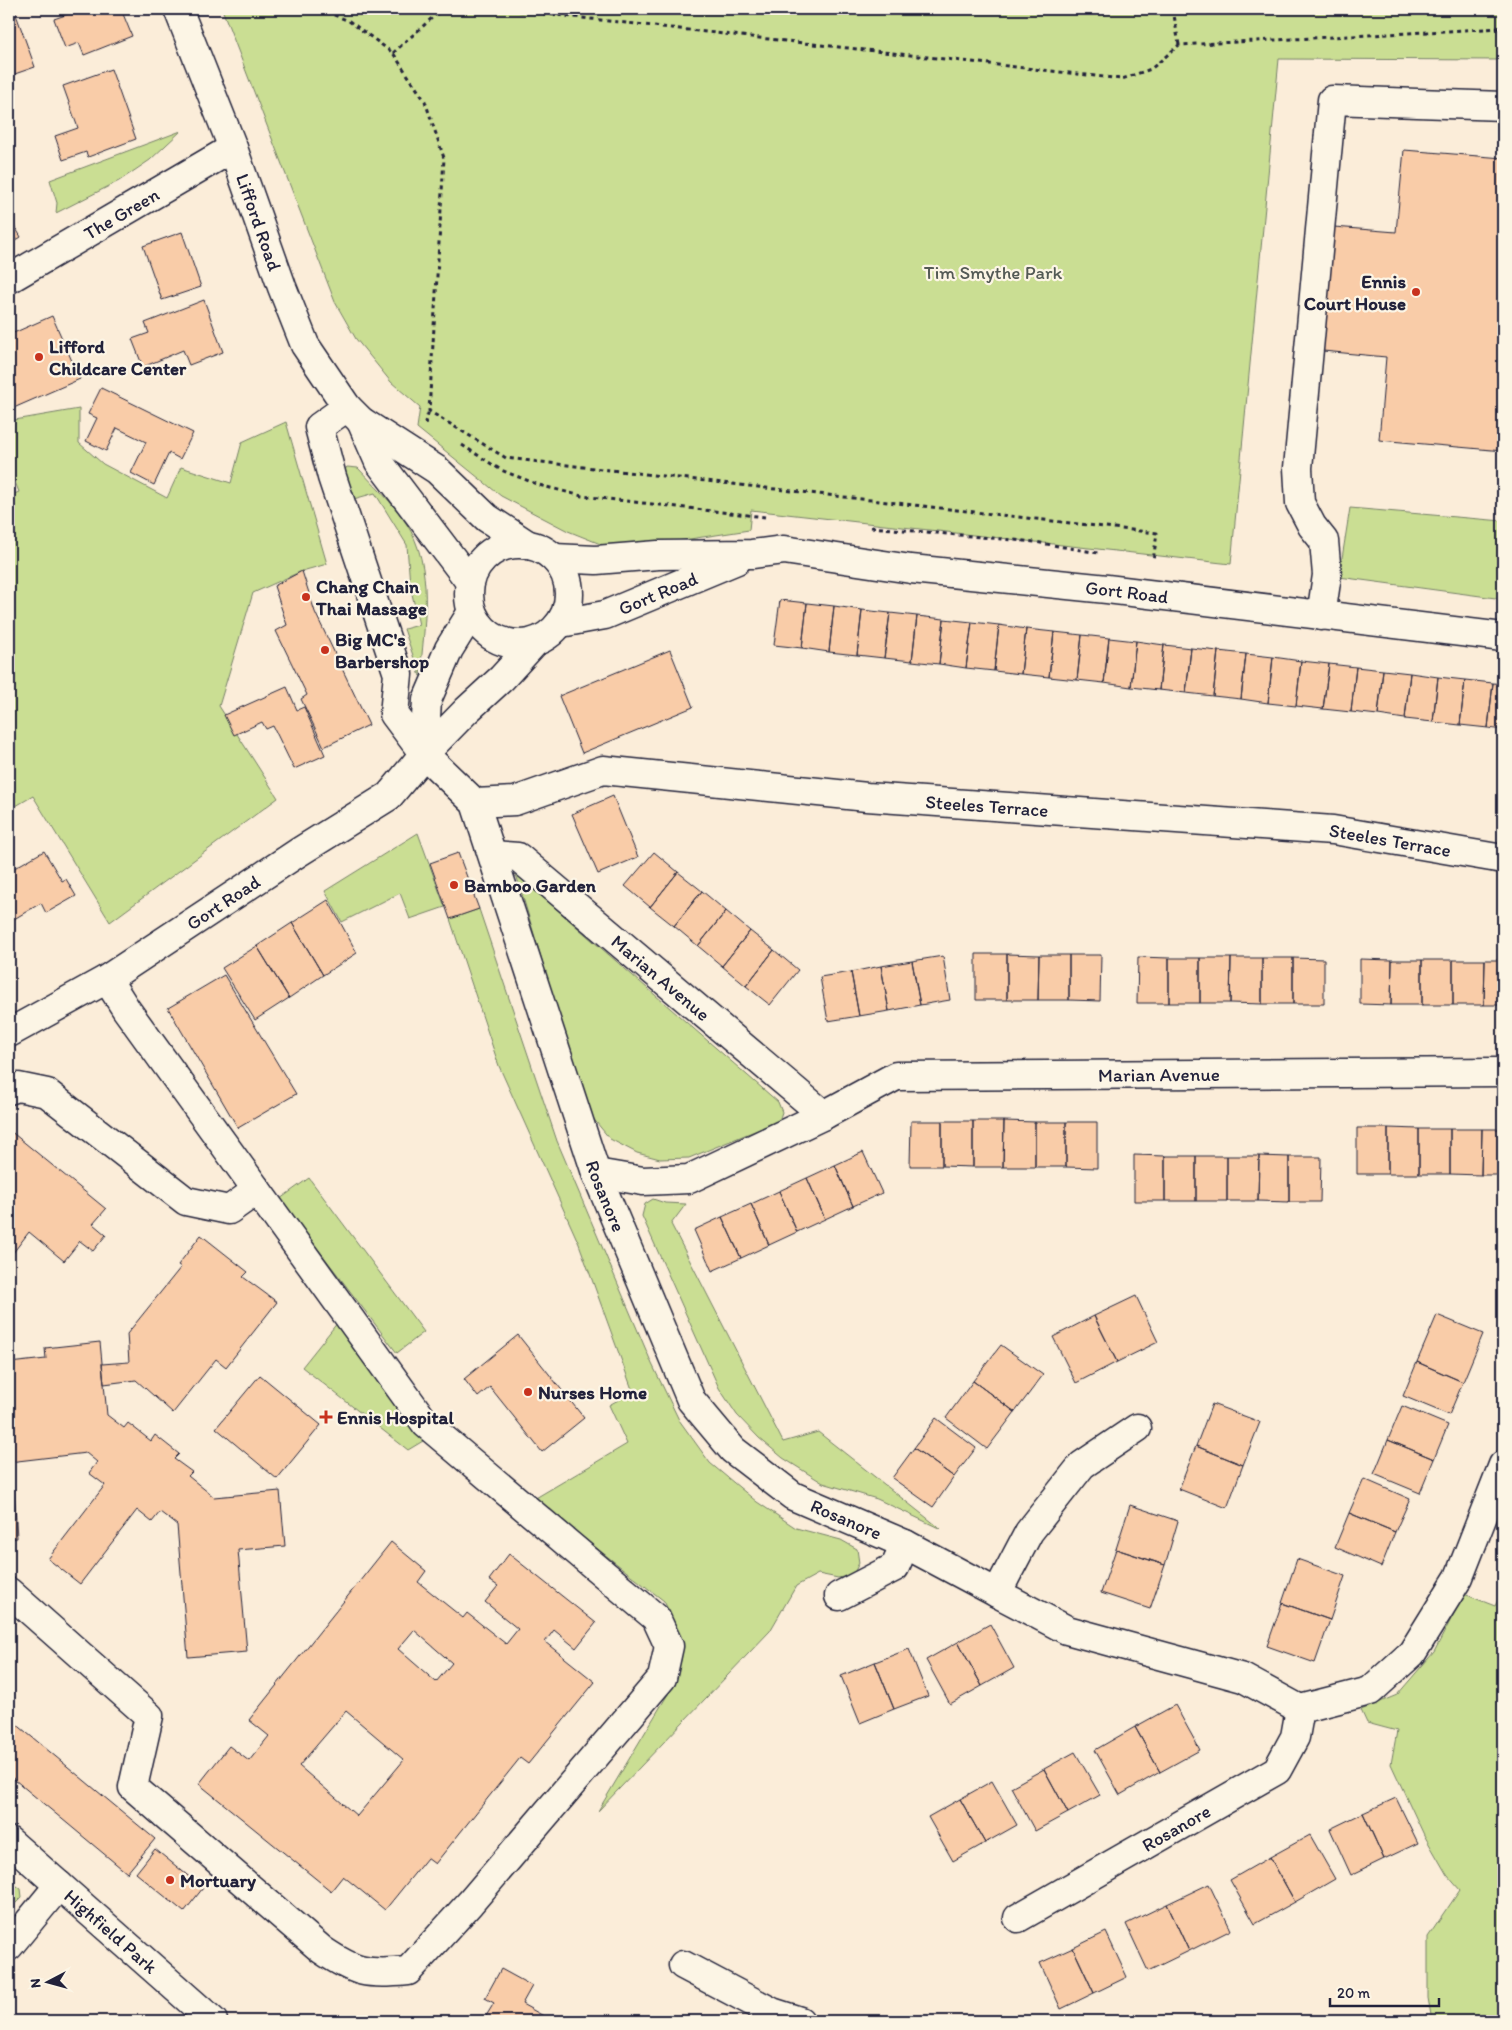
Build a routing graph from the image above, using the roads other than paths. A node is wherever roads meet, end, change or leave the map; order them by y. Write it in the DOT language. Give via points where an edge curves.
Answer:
graph roads {
  1 [pos="178,9"];
  2 [pos="1503,106"];
  3 [pos="233,148"];
  4 [pos="9,279"];
  5 [pos="354,414"];
  6 [pos="528,545"];
  7 [pos="752,554"];
  8 [pos="554,558"];
  9 [pos="470,582"];
  10 [pos="472,612"];
  11 [pos="1321,616"];
  12 [pos="561,622"];
  13 [pos="1503,638"];
  14 [pos="535,642"];
  15 [pos="424,754"];
  16 [pos="475,803"];
  17 [pos="493,855"];
  18 [pos="1503,860"];
  19 [pos="107,979"];
  20 [pos="9,1033"];
  21 [pos="1503,1072"];
  22 [pos="9,1090"];
  23 [pos="824,1116"];
  24 [pos="596,1173"];
  25 [pos="257,1190"];
  26 [pos="1137,1428"];
  27 [pos="1503,1465"];
  28 [pos="905,1544"];
  29 [pos="9,1592"];
  30 [pos="998,1593"];
  31 [pos="839,1596"];
  32 [pos="1300,1709"];
  33 [pos="9,1842"];
  34 [pos="59,1885"];
  35 [pos="1018,1918"];
  36 [pos="9,1946"];
  37 [pos="683,1965"];
  38 [pos="214,2021"];
  39 [pos="800,2021"];
  1 -- 3 [label="street, Lifford Road"];
  2 -- 11 [label="street" via="1332,100 1298,468 1300,503 1324,540 1327,575"];
  3 -- 4 [label="street, The Green"];
  3 -- 5 [label="street, Lifford Road" via="306,345"];
  5 -- 6 [label="street, Lifford Road" via="437,470 487,518"];
  5 -- 9 [label="street, Lifford Road" via="379,462"];
  5 -- 15 [label="street, Rosanore" via="319,427 332,477 398,674 394,714"];
  6 -- 8 [label="street" via="542,549"];
  6 -- 9 [label="street" via="513,544 499,548 476,568"];
  7 -- 8 [label="street, Gort Road" via="658,555 596,560"];
  7 -- 11 [label="street, Gort Road" via="784,550 911,569"];
  7 -- 12 [label="street, Gort Road" via="605,614"];
  8 -- 12 [label="street" via="568,582 568,603"];
  9 -- 10 [label="street"];
  10 -- 14 [label="street" via="479,625 504,643 520,645"];
  10 -- 15 [label="street" via="449,649 427,700"];
  11 -- 13 [label="street, Gort Road"];
  12 -- 14 [label="street"];
  14 -- 15 [label="street, Gort Road"];
  15 -- 16 [label="street, Rosanore"];
  15 -- 19 [label="street, Gort Road" via="389,796"];
  16 -- 17 [label="street, Rosanore"];
  16 -- 18 [label="street, Steeles Terrace" via="515,801 603,770 867,797 1333,830"];
  17 -- 23 [label="street, Marian Avenue" via="518,857"];
  17 -- 24 [label="street, Rosanore"];
  19 -- 20 [label="street, Gort Road"];
  19 -- 25 [label="street"];
  21 -- 23 [label="street, Marian Avenue" via="896,1076"];
  22 -- 25 [label="street" via="18,1087 47,1093 186,1201 229,1210"];
  23 -- 24 [label="street, Marian Avenue" via="689,1179 643,1181"];
  24 -- 28 [label="street, Rosanore" via="691,1400 733,1450 794,1496"];
  25 -- 29 [label="street" via="426,1424 656,1618 668,1646 662,1678 538,1807 408,1971 379,1974 316,1958 133,1787 149,1716"];
  26 -- 30 [label="street" via="1082,1465 1029,1532"];
  27 -- 32 [label="street" via="1459,1577 1412,1653 1370,1691"];
  28 -- 30 [label="street, Rosanore"];
  28 -- 31 [label="street, Rosanore" via="895,1567"];
  30 -- 32 [label="street, Rosanore" via="1067,1630 1243,1678"];
  32 -- 35 [label="street, Rosanore" via="1295,1737 1277,1770"];
  33 -- 34 [label="street, Highfield Park"];
  34 -- 36 [label="street"];
  34 -- 38 [label="street, Highfield Park"];
  37 -- 39 [label="street" via="772,2012"];
}
